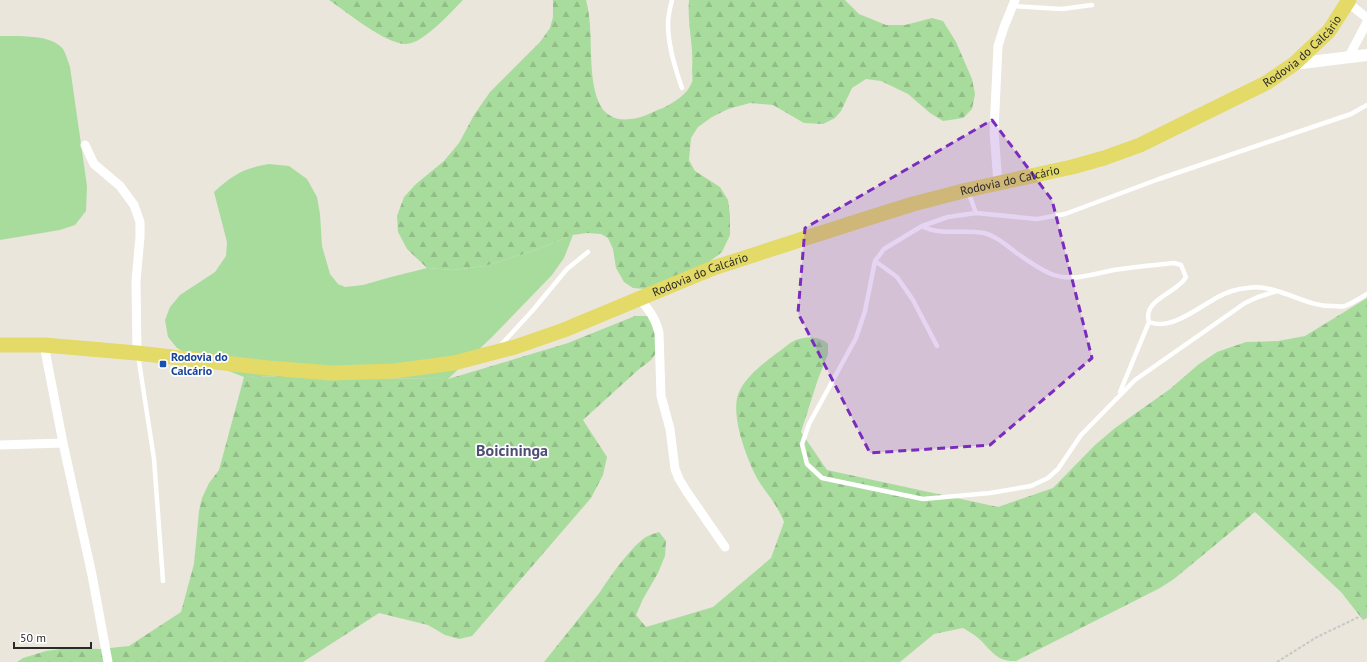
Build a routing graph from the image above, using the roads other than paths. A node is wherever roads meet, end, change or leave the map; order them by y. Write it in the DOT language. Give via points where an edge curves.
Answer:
graph roads {
  1 [pos="672,0"];
  2 [pos="1348,1"];
  3 [pos="1014,3"];
  4 [pos="1092,5"];
  5 [pos="1367,18"];
  6 [pos="1367,22"];
  7 [pos="1367,55"];
  8 [pos="1348,58"];
  9 [pos="1294,64"];
  10 [pos="682,88"];
  11 [pos="1367,106"];
  12 [pos="85,145"];
  13 [pos="998,184"];
  14 [pos="967,190"];
  15 [pos="976,213"];
  16 [pos="922,226"];
  17 [pos="588,252"];
  18 [pos="875,261"];
  19 [pos="1277,291"];
  20 [pos="1367,294"];
  21 [pos="640,299"];
  22 [pos="1149,322"];
  23 [pos="0,345"];
  24 [pos="44,345"];
  25 [pos="937,346"];
  26 [pos="493,352"];
  27 [pos="138,353"];
  28 [pos="1120,394"];
  29 [pos="63,442"];
  30 [pos="0,445"];
  31 [pos="725,547"];
  32 [pos="163,581"];
  33 [pos="108,662"];
  1 -- 10 [label="lane" via="668,34 675,70"];
  2 -- 5 [label="street"];
  2 -- 9 [label="main road, Rodovia do Calcário" via="1329,31"];
  3 -- 4 [label="lane" via="1062,9"];
  3 -- 13 [label="street" via="998,46 994,131"];
  6 -- 8 [label="street"];
  7 -- 8 [label="street"];
  8 -- 9 [label="street"];
  9 -- 13 [label="main road, Rodovia do Calcário" via="1266,83 1140,145 1098,160"];
  11 -- 15 [label="lane" via="1351,114 1064,214 1037,219"];
  12 -- 27 [label="street" via="94,164 120,186 134,205 140,222 136,281"];
  13 -- 14 [label="main road, Rodovia do Calcário"];
  14 -- 15 [label="lane"];
  14 -- 21 [label="main road, Rodovia do Calcário" via="913,204 713,268"];
  15 -- 16 [label="lane" via="948,217"];
  16 -- 18 [label="lane" via="884,248"];
  16 -- 22 [label="lane" via="936,231 986,234 1000,240 1049,273 1063,278 1078,278 1114,270 1174,263 1181,265 1186,277 1183,283 1154,303 1147,317"];
  17 -- 26 [label="lane" via="567,269"];
  18 -- 25 [label="lane" via="897,277 913,300"];
  18 -- 28 [label="lane" via="865,312 856,338 809,424 802,444 806,464 822,478 923,499 1032,486 1048,478 1058,469 1081,435"];
  19 -- 20 [label="lane" via="1323,307 1344,306"];
  19 -- 22 [label="lane" via="1257,286 1238,289 1219,296 1191,314 1163,325"];
  19 -- 28 [label="lane" via="1245,303 1135,380"];
  21 -- 26 [label="main road, Rodovia do Calcário" via="564,330"];
  21 -- 31 [label="street" via="653,315 659,333 661,396 670,430 675,468 687,492"];
  22 -- 28 [label="lane"];
  23 -- 24 [label="main road, Rodovia do Calcário"];
  24 -- 27 [label="main road, Rodovia do Calcário"];
  24 -- 29 [label="street"];
  26 -- 27 [label="main road, Rodovia do Calcário" via="454,363 394,371 332,373"];
  27 -- 32 [label="lane" via="154,459"];
  29 -- 30 [label="street"];
  29 -- 33 [label="street"];
}
